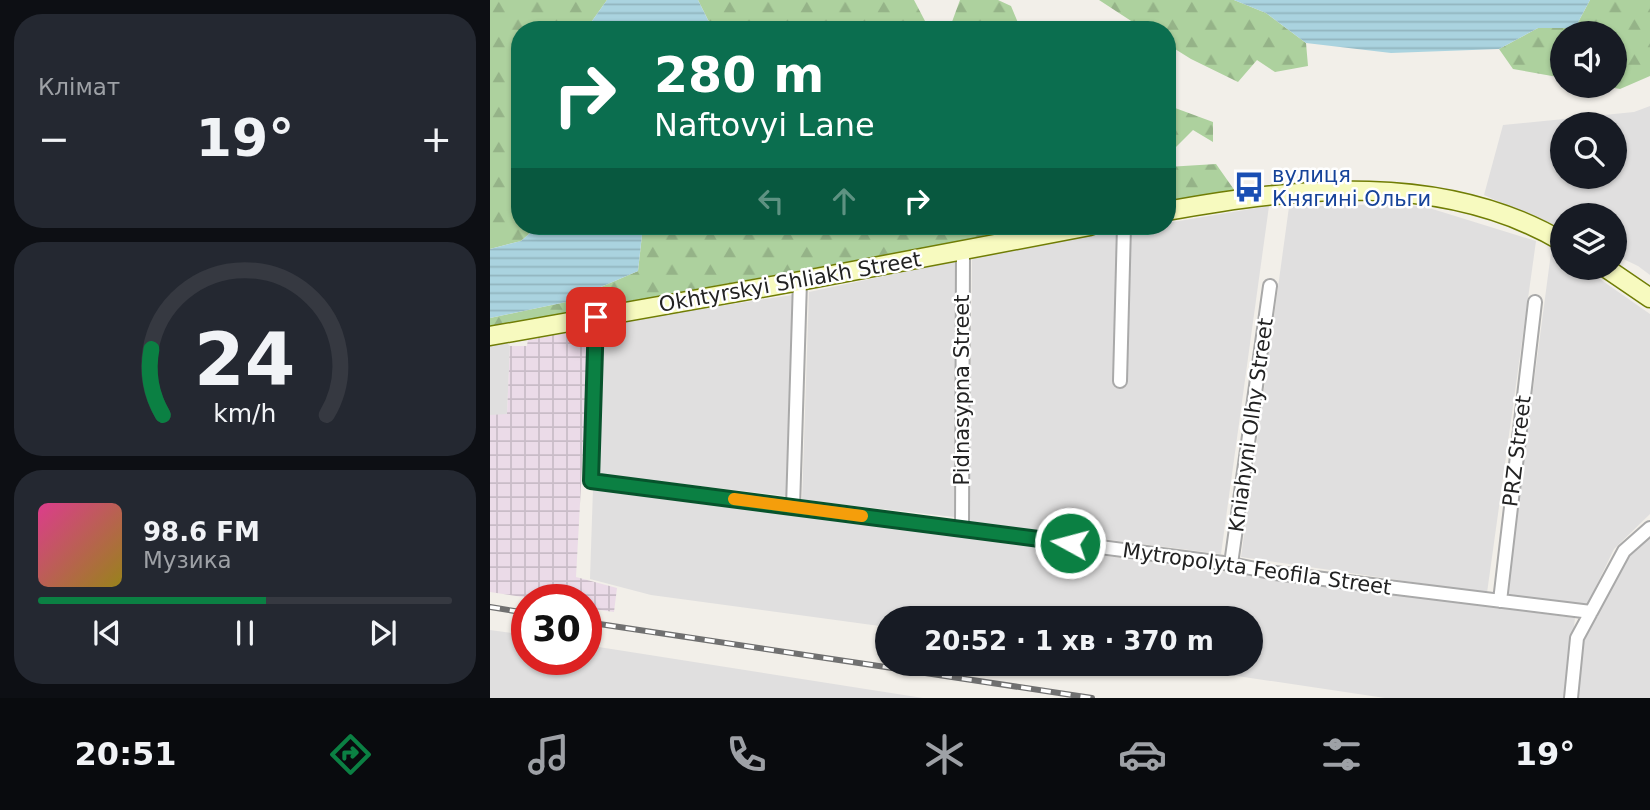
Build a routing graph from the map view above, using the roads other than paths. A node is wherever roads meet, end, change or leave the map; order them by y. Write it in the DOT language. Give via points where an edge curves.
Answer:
graph roads {
  1 [pos="1176,209"];
  2 [pos="1550,234"];
  3 [pos="1042,235"];
  4 [pos="1124,235"];
  5 [pos="963,250"];
  6 [pos="1624,280"];
  7 [pos="800,281"];
  8 [pos="1270,286"];
  9 [pos="1650,298"];
  10 [pos="1535,302"];
  11 [pos="596,317"];
  12 [pos="490,336"];
  13 [pos="1120,381"];
  14 [pos="793,507"];
  15 [pos="1650,528"];
  16 [pos="962,529"];
  17 [pos="1231,564"];
  18 [pos="1500,601"];
  19 [pos="1591,612"];
  20 [pos="1571,698"];
  1 -- 2 [label="main road" via="1328,190 1410,192 1477,206"];
  3 -- 5 [label="main road, Okhtyrskyi Shliakh Street"];
  4 -- 13 [label="street"];
  5 -- 7 [label="main road, Okhtyrskyi Shliakh Street"];
  5 -- 16 [label="street, Pidnasypna Street"];
  6 -- 9 [label="main road"];
  7 -- 11 [label="main road, Okhtyrskyi Shliakh Street"];
  7 -- 14 [label="street"];
  8 -- 17 [label="street, Kniahyni Olhy Street"];
  10 -- 18 [label="street, PRZ Street"];
  11 -- 12 [label="main road, Okhtyrskyi Shliakh Street"];
  11 -- 14 [label="street, Mytropolyta Feofila Street" via="591,481"];
  14 -- 16 [label="street, Mytropolyta Feofila Street"];
  15 -- 19 [label="street" via="1624,551"];
  16 -- 17 [label="street, Mytropolyta Feofila Street"];
  17 -- 18 [label="street, Mytropolyta Feofila Street"];
  18 -- 19 [label="street, Mytropolyta Feofila Street"];
  19 -- 20 [label="street" via="1577,638"];
}
